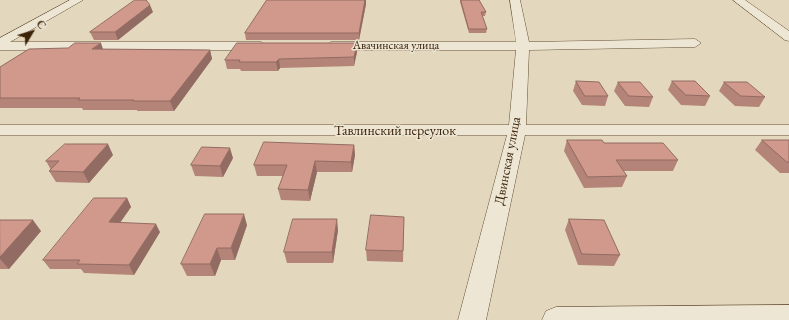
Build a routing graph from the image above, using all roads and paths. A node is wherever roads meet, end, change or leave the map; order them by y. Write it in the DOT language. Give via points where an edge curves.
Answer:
graph roads {
  1 [pos="78,0"];
  2 [pos="515,0"];
  3 [pos="738,0"];
  4 [pos="789,36"];
  5 [pos="695,43"];
  6 [pos="0,44"];
  7 [pos="277,46"];
  8 [pos="317,46"];
  9 [pos="523,46"];
  10 [pos="0,130"];
  11 [pos="789,130"];
  12 [pos="517,131"];
  13 [pos="789,317"];
  14 [pos="472,320"];
  15 [pos="556,320"];
  1 -- 6 [label="street"];
  2 -- 9 [label="street, Двинская улица"];
  3 -- 4 [label="street"];
  5 -- 9 [label="street, Авачинская улица"];
  6 -- 7 [label="street"];
  8 -- 9 [label="street, Авачинская улица"];
  9 -- 12 [label="street, Двинская улица"];
  10 -- 12 [label="street, Тавлинский переулок"];
  11 -- 12 [label="street, Тавлинский переулок"];
  12 -- 14 [label="street, Двинская улица"];
  13 -- 15 [label="street"];
}
